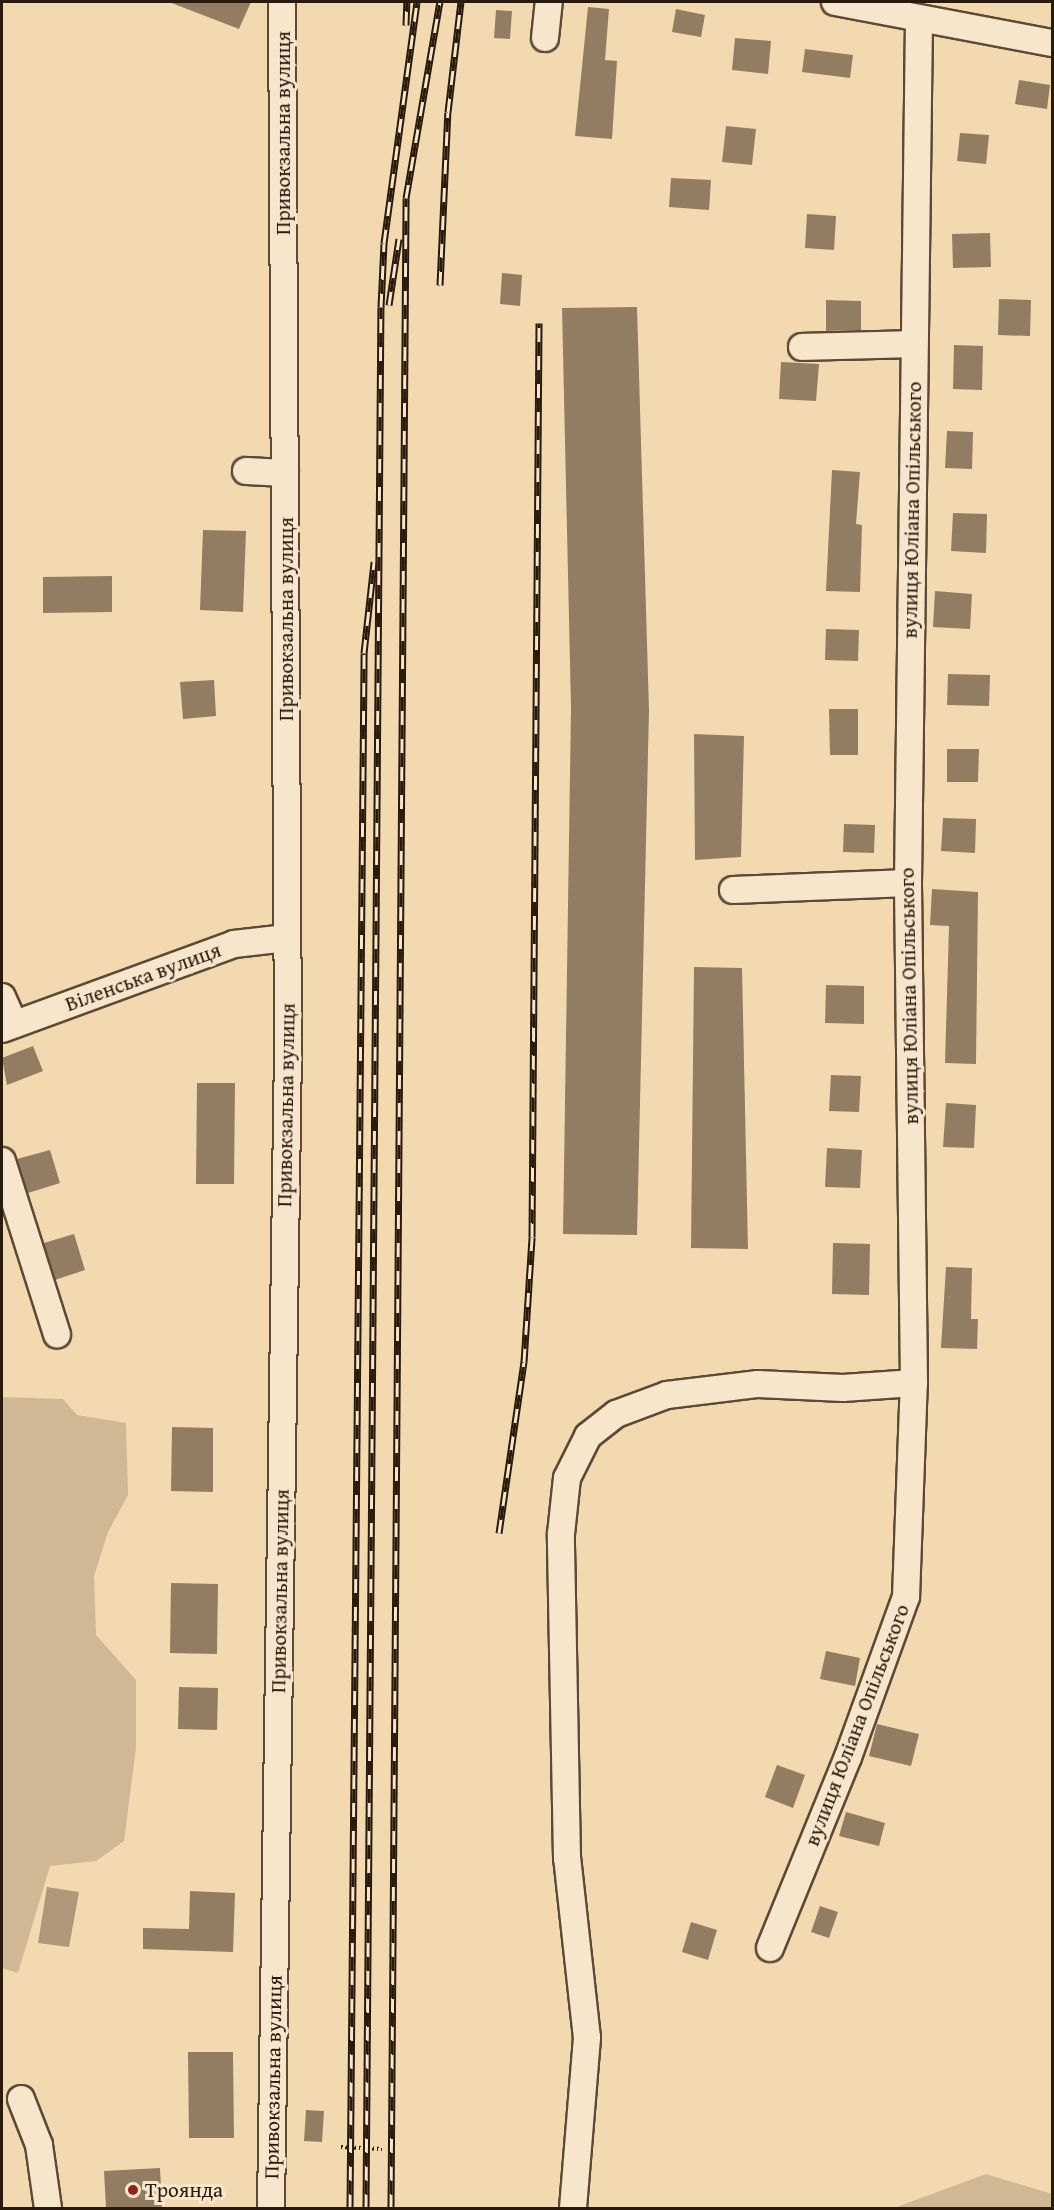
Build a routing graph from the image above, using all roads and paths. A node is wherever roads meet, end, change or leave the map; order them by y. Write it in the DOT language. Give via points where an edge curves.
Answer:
graph roads {
  1 [pos="282,2"];
  2 [pos="549,2"];
  3 [pos="835,2"];
  4 [pos="919,19"];
  5 [pos="545,38"];
  6 [pos="1053,43"];
  7 [pos="914,344"];
  8 [pos="802,347"];
  9 [pos="246,471"];
  10 [pos="285,473"];
  11 [pos="908,883"];
  12 [pos="733,890"];
  13 [pos="287,938"];
  14 [pos="2,997"];
  15 [pos="8,1027"];
  16 [pos="2,1161"];
  17 [pos="57,1334"];
  18 [pos="914,1383"];
  19 [pos="770,1948"];
  20 [pos="21,2099"];
  21 [pos="341,2147"];
  22 [pos="382,2149"];
  23 [pos="48,2208"];
  24 [pos="271,2208"];
  25 [pos="573,2208"];
  1 -- 10 [label="street, Привокзальна вулиця"];
  2 -- 5 [label="street"];
  3 -- 4 [label="street"];
  4 -- 6 [label="street"];
  4 -- 7 [label="street, вулиця Юліана Опільського"];
  7 -- 8 [label="street"];
  7 -- 11 [label="street, вулиця Юліана Опільського"];
  9 -- 10 [label="street"];
  10 -- 13 [label="street, Привокзальна вулиця"];
  11 -- 12 [label="street"];
  11 -- 18 [label="street, вулиця Юліана Опільського"];
  13 -- 15 [label="street, Віленська вулиця" via="234,944"];
  13 -- 24 [label="street, Привокзальна вулиця"];
  14 -- 15 [label="street"];
  16 -- 17 [label="street"];
  18 -- 19 [label="street, вулиця Юліана Опільського" via="906,1597 848,1757"];
  18 -- 25 [label="street" via="843,1388 758,1384 667,1395 616,1414 588,1436 567,1478 561,1534 567,1858 587,2038"];
  20 -- 23 [label="street" via="39,2145"];
  21 -- 22 [label="path"];
}
